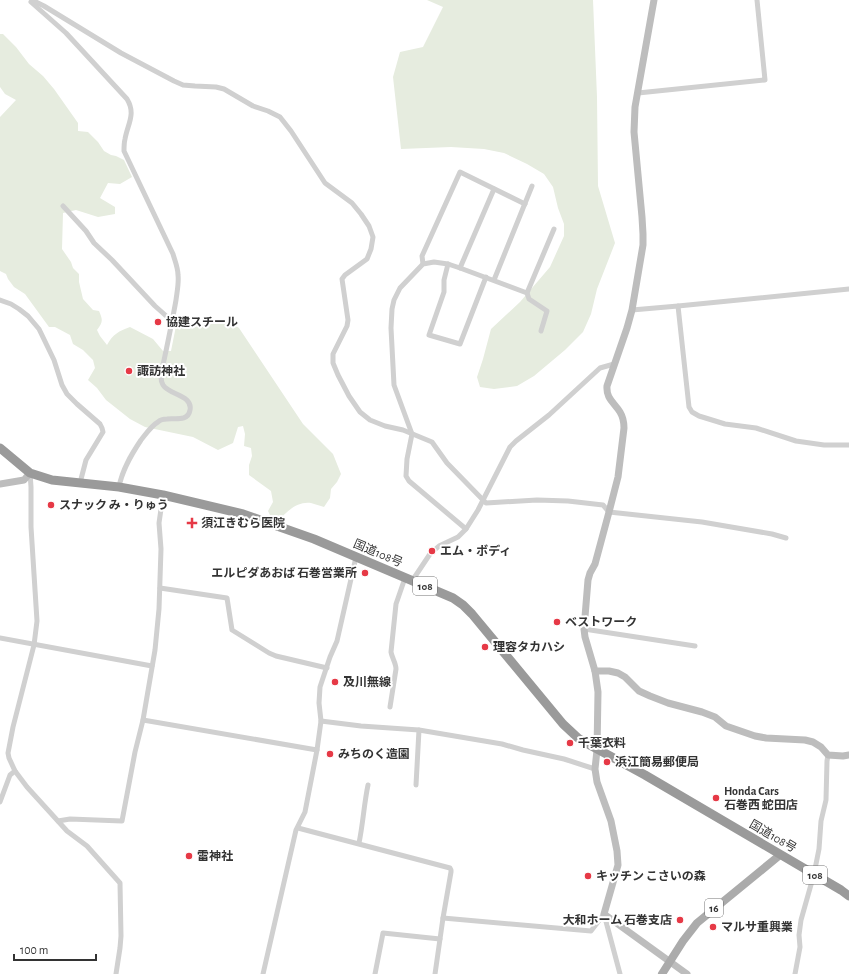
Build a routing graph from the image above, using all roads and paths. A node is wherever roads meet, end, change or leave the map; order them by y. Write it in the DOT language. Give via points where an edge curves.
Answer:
graph roads {
  1 [pos="30,0"];
  2 [pos="654,0"];
  3 [pos="757,0"];
  4 [pos="638,93"];
  5 [pos="532,186"];
  6 [pos="494,189"];
  7 [pos="525,204"];
  8 [pos="63,206"];
  9 [pos="554,228"];
  10 [pos="423,264"];
  11 [pos="448,264"];
  12 [pos="460,268"];
  13 [pos="486,277"];
  14 [pos="494,280"];
  15 [pos="849,289"];
  16 [pos="527,293"];
  17 [pos="0,300"];
  18 [pos="678,306"];
  19 [pos="632,310"];
  20 [pos="172,322"];
  21 [pos="541,331"];
  22 [pos="614,364"];
  23 [pos="412,434"];
  24 [pos="849,445"];
  25 [pos="0,448"];
  26 [pos="30,473"];
  27 [pos="80,483"];
  28 [pos="0,484"];
  29 [pos="118,487"];
  30 [pos="163,495"];
  31 [pos="482,500"];
  32 [pos="609,512"];
  33 [pos="466,529"];
  34 [pos="786,538"];
  35 [pos="356,557"];
  36 [pos="408,580"];
  37 [pos="160,588"];
  38 [pos="584,629"];
  39 [pos="0,638"];
  40 [pos="34,645"];
  41 [pos="696,646"];
  42 [pos="152,666"];
  43 [pos="327,668"];
  44 [pos="595,671"];
  45 [pos="390,707"];
  46 [pos="143,720"];
  47 [pos="321,721"];
  48 [pos="420,730"];
  49 [pos="317,750"];
  50 [pos="597,750"];
  51 [pos="828,755"];
  52 [pos="849,755"];
  53 [pos="595,769"];
  54 [pos="15,771"];
  55 [pos="368,785"];
  56 [pos="416,785"];
  57 [pos="0,802"];
  58 [pos="58,821"];
  59 [pos="298,828"];
  60 [pos="359,843"];
  61 [pos="780,854"];
  62 [pos="814,874"];
  63 [pos="849,896"];
  64 [pos="604,914"];
  65 [pos="443,918"];
  66 [pos="440,938"];
  67 [pos="670,962"];
  68 [pos="116,974"];
  69 [pos="263,974"];
  70 [pos="375,974"];
  71 [pos="436,974"];
  72 [pos="620,974"];
  73 [pos="662,974"];
  74 [pos="687,974"];
  75 [pos="795,974"];
  1 -- 20 [label="street" via="71,38 130,104 131,120 124,140 124,151 177,264 179,277"];
  1 -- 23 [label="street" via="174,81 183,85 224,89 253,106 280,117 325,183 352,203 369,226 373,237 367,259 342,279 348,320 333,354 335,369 360,412 370,420"];
  2 -- 4 [label="street"];
  3 -- 4 [label="street" via="765,80"];
  4 -- 19 [label="street" via="634,132 644,234"];
  5 -- 7 [label="street"];
  6 -- 7 [label="street"];
  6 -- 10 [label="street" via="460,172 422,256"];
  6 -- 12 [label="street"];
  7 -- 14 [label="street"];
  8 -- 20 [label="street" via="94,243"];
  9 -- 16 [label="street"];
  10 -- 11 [label="street"];
  10 -- 23 [label="street" via="400,288 392,309 394,385"];
  11 -- 12 [label="street"];
  11 -- 13 [label="street" via="444,292 429,335 460,344"];
  12 -- 13 [label="street"];
  13 -- 14 [label="street"];
  14 -- 16 [label="street"];
  15 -- 18 [label="street"];
  16 -- 21 [label="street" via="529,299 547,311"];
  17 -- 27 [label="street" via="19,309 39,329 67,394 102,428 103,432 86,460"];
  18 -- 19 [label="street"];
  18 -- 24 [label="street" via="692,412 725,424 756,428 796,441"];
  19 -- 22 [label="street"];
  20 -- 29 [label="street" via="162,370 163,386 184,398 190,405 190,412 182,419 166,419 152,427 127,463"];
  22 -- 31 [label="street" via="600,368 510,447"];
  22 -- 32 [label="street" via="607,392 620,412 624,428 618,476"];
  23 -- 31 [label="street" via="432,442 447,463"];
  23 -- 33 [label="street" via="406,476"];
  25 -- 26 [label="highway, 国道108号 / 108"];
  26 -- 27 [label="highway, 国道108号 / 108" via="52,480"];
  26 -- 28 [label="street" via="24,480"];
  26 -- 40 [label="street" via="38,621"];
  27 -- 29 [label="highway, 国道108号 / 108"];
  29 -- 30 [label="highway, 国道108号 / 108"];
  30 -- 35 [label="highway, 国道108号 / 108" via="243,514"];
  30 -- 37 [label="street" via="159,523"];
  31 -- 32 [label="street" via="486,503 568,501 603,506"];
  31 -- 33 [label="street"];
  32 -- 34 [label="street" via="702,522"];
  32 -- 38 [label="street" via="588,580"];
  33 -- 36 [label="street" via="458,537 434,550"];
  35 -- 36 [label="highway, 国道108号 / 108"];
  35 -- 43 [label="street" via="337,641"];
  36 -- 45 [label="street" via="396,604 391,652 396,669"];
  36 -- 50 [label="highway, 国道108号 / 108" via="453,598 463,605 570,731"];
  37 -- 42 [label="street"];
  37 -- 43 [label="street" via="227,598 232,630 276,656"];
  38 -- 41 [label="street"];
  38 -- 44 [label="street"];
  39 -- 40 [label="street"];
  40 -- 42 [label="street"];
  40 -- 54 [label="street" via="8,753"];
  42 -- 46 [label="street"];
  43 -- 47 [label="street" via="320,687"];
  44 -- 50 [label="street" via="598,692"];
  44 -- 51 [label="street" via="618,673 639,691 715,717 726,726 755,736 813,742"];
  46 -- 49 [label="street"];
  46 -- 58 [label="street" via="122,821"];
  47 -- 48 [label="street"];
  47 -- 49 [label="street"];
  48 -- 53 [label="street" via="502,744"];
  48 -- 56 [label="street"];
  49 -- 59 [label="street" via="305,812"];
  50 -- 53 [label="street"];
  50 -- 61 [label="highway, 国道108号 / 108"];
  51 -- 52 [label="street"];
  51 -- 62 [label="street" via="826,800"];
  53 -- 64 [label="street" via="611,821 618,865"];
  54 -- 57 [label="street" via="10,774"];
  54 -- 58 [label="street"];
  55 -- 60 [label="street"];
  58 -- 68 [label="street" via="87,846 120,883 121,942"];
  59 -- 60 [label="street"];
  59 -- 69 [label="street"];
  60 -- 65 [label="street" via="450,868"];
  61 -- 62 [label="highway, 国道108号 / 108"];
  61 -- 67 [label="main road, 16" via="697,923"];
  62 -- 63 [label="highway, 国道108号 / 108"];
  62 -- 75 [label="street" via="801,920"];
  64 -- 65 [label="street" via="591,931"];
  64 -- 67 [label="street"];
  64 -- 72 [label="street"];
  65 -- 66 [label="street"];
  66 -- 70 [label="street" via="383,933"];
  66 -- 71 [label="street"];
  67 -- 73 [label="main road, 16"];
  67 -- 74 [label="street"];
}
